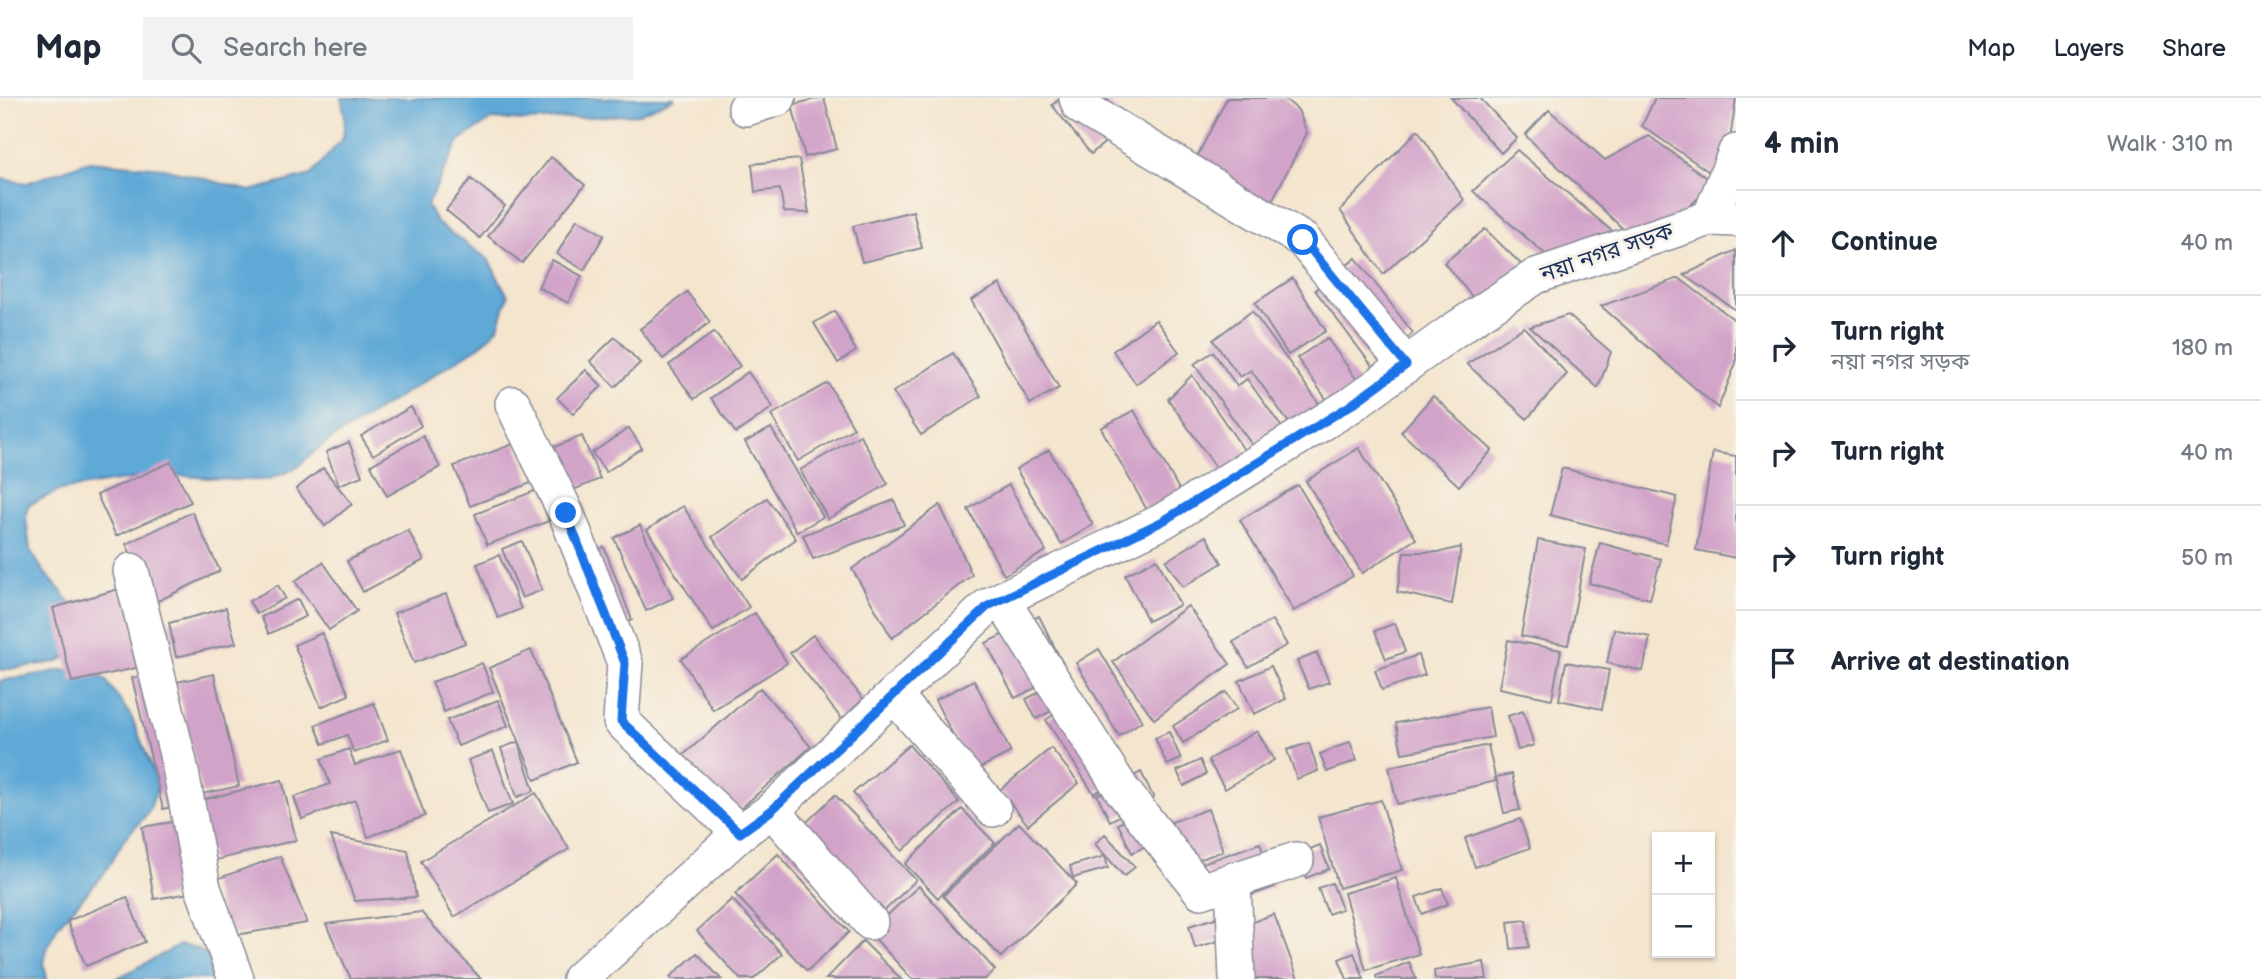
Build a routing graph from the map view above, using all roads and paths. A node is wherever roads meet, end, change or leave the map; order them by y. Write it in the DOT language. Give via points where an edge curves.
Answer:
graph roads {
  1 [pos="1076,98"];
  2 [pos="1736,152"];
  3 [pos="1723,218"];
  4 [pos="1406,365"];
  5 [pos="513,404"];
  6 [pos="131,571"];
  7 [pos="1007,610"];
  8 [pos="894,695"];
  9 [pos="993,809"];
  10 [pos="772,810"];
  11 [pos="740,833"];
  12 [pos="1296,860"];
  13 [pos="1233,880"];
  14 [pos="870,922"];
  15 [pos="583,978"];
  16 [pos="236,979"];
  17 [pos="1237,979"];
  1 -- 4 [label="street" via="1080,106 1303,240"];
  2 -- 3 [label="street"];
  3 -- 4 [label="street, নয়া নগর সড়ক" via="1536,276"];
  4 -- 8 [label="street, নয়া নগর সড়ক" via="1351,405 1163,521 988,606"];
  5 -- 11 [label="street" via="566,513 625,663 621,721"];
  6 -- 16 [label="street" via="179,762 204,888"];
  7 -- 13 [label="street" via="1122,790 1201,891"];
  8 -- 9 [label="street"];
  8 -- 10 [label="street, নয়া নগর সড়ক"];
  10 -- 11 [label="street, নয়া নগর সড়ক"];
  10 -- 14 [label="street"];
  11 -- 15 [label="street, নয়া নগর সড়ক"];
  12 -- 13 [label="street"];
  13 -- 17 [label="street"];
}
